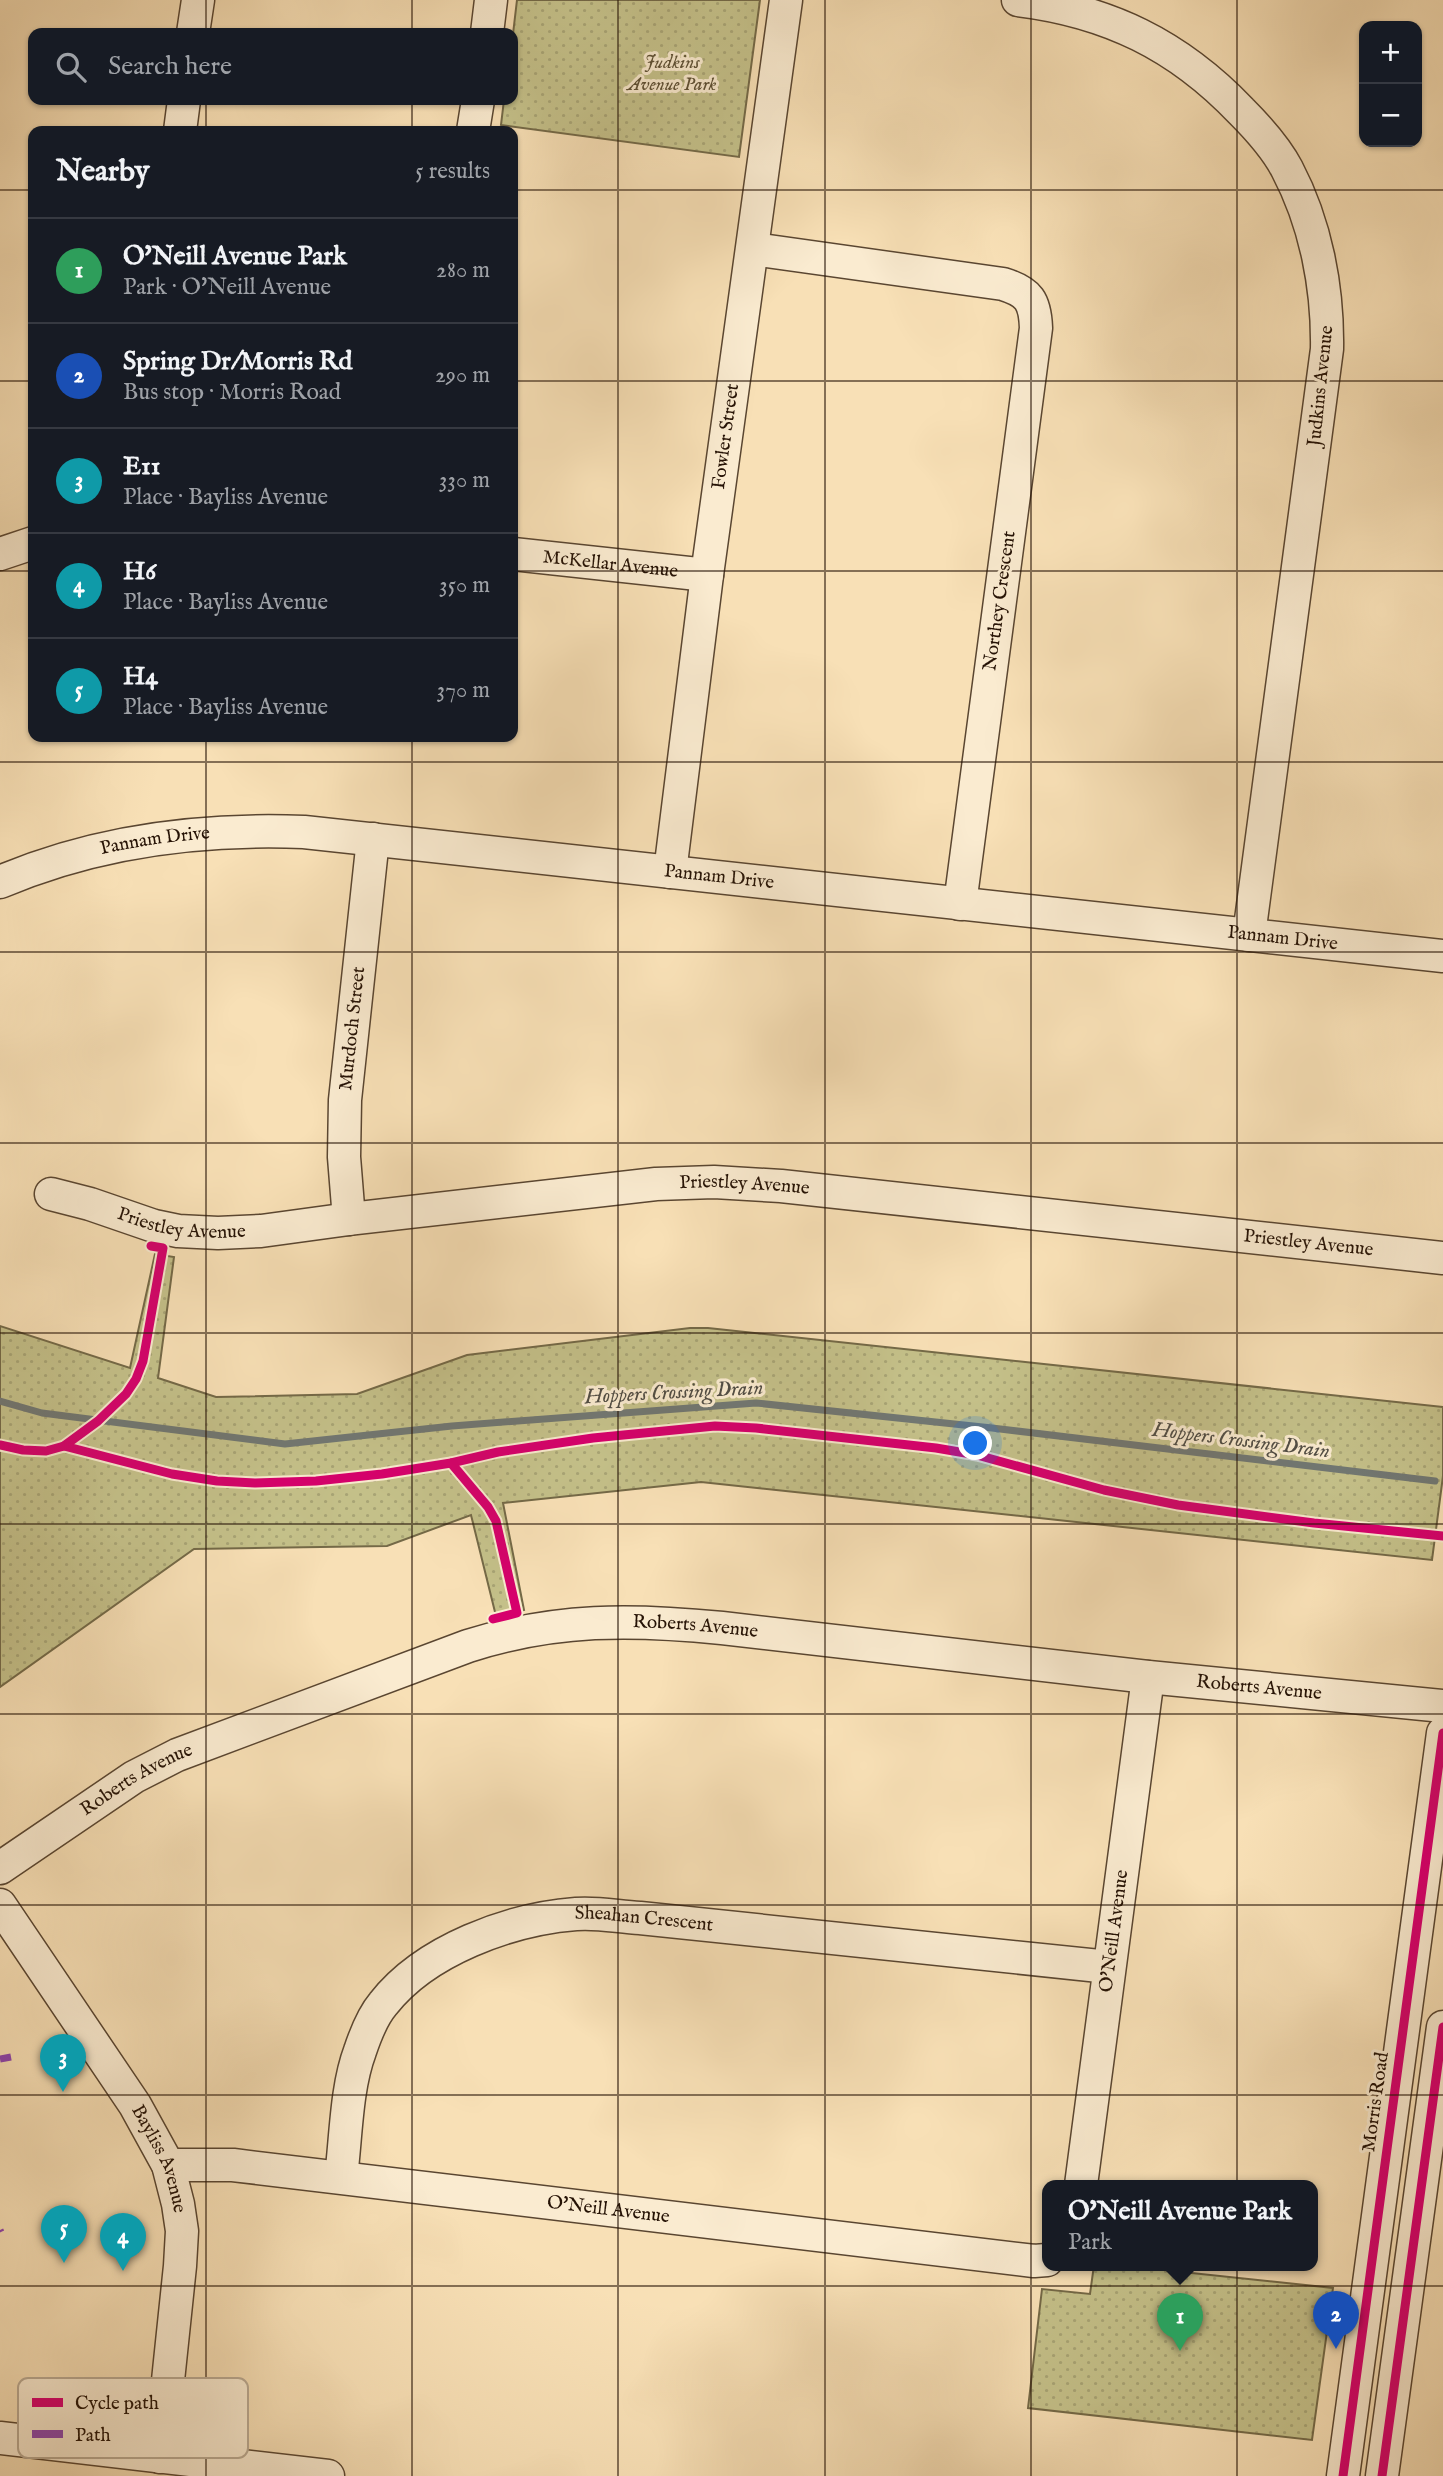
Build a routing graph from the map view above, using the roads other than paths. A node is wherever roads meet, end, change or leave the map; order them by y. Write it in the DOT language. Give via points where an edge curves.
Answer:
graph roads {
  1 [pos="198,0"];
  2 [pos="491,0"];
  3 [pos="786,0"];
  4 [pos="1018,0"];
  5 [pos="194,28"];
  6 [pos="488,28"];
  7 [pos="183,105"];
  8 [pos="477,105"];
  9 [pos="181,126"];
  10 [pos="474,126"];
  11 [pos="753,249"];
  12 [pos="28,545"];
  13 [pos="0,554"];
  14 [pos="518,555"];
  15 [pos="707,575"];
  16 [pos="373,839"];
  17 [pos="670,872"];
  18 [pos="0,882"];
  19 [pos="960,904"];
  20 [pos="1249,935"];
  21 [pos="1443,956"];
  22 [pos="51,1194"];
  23 [pos="349,1219"];
  24 [pos="1443,1258"];
  25 [pos="1148,1677"];
  26 [pos="1443,1706"];
  27 [pos="1443,1733"];
  28 [pos="0,1868"];
  29 [pos="0,1905"];
  30 [pos="1109,1967"];
  31 [pos="1443,2027"];
  32 [pos="168,2165"];
  33 [pos="341,2177"];
  34 [pos="1082,2180"];
  35 [pos="1042,2260"];
  36 [pos="168,2378"];
  37 [pos="0,2438"];
  38 [pos="18,2440"];
  39 [pos="169,2458"];
  40 [pos="328,2476"];
  41 [pos="1343,2476"];
  42 [pos="1382,2476"];
  1 -- 5 [label="street"];
  2 -- 6 [label="street"];
  3 -- 11 [label="street, Fowler Street"];
  4 -- 20 [label="street, Judkins Avenue" via="1104,18 1153,39 1189,62 1259,129 1287,168 1317,252 1325,291 1327,349"];
  7 -- 9 [label="street"];
  8 -- 10 [label="street"];
  11 -- 15 [label="street, Fowler Street"];
  11 -- 19 [label="street, Northey Crescent" via="1041,290"];
  12 -- 13 [label="street"];
  14 -- 15 [label="street, McKellar Avenue"];
  15 -- 17 [label="street, Fowler Street"];
  16 -- 17 [label="street, Pannam Drive"];
  16 -- 18 [label="street, Pannam Drive" via="262,831 166,837 81,853"];
  16 -- 23 [label="street, Murdoch Street" via="345,1100"];
  17 -- 19 [label="street, Pannam Drive"];
  19 -- 20 [label="street, Pannam Drive"];
  20 -- 21 [label="street, Pannam Drive"];
  22 -- 23 [label="street, Priestley Avenue" via="178,1231 261,1231"];
  23 -- 24 [label="street, Priestley Avenue" via="656,1184 714,1182"];
  25 -- 26 [label="street, Roberts Avenue"];
  25 -- 28 [label="street, Roberts Avenue" via="656,1622 546,1628 468,1646 177,1755 134,1777"];
  25 -- 30 [label="street, O'Neill Avenue"];
  27 -- 41 [label="street, Morris Road"];
  29 -- 32 [label="street, Bayliss Avenue" via="135,2105"];
  30 -- 33 [label="street, Sheahan Crescent" via="640,1918 578,1914 531,1921 455,1948 428,1964 382,2004 353,2077"];
  30 -- 34 [label="street, O'Neill Avenue"];
  31 -- 42 [label="street"];
  32 -- 33 [label="street, O'Neill Avenue" via="233,2165"];
  32 -- 36 [label="street, Bayliss Avenue" via="182,2231"];
  33 -- 35 [label="street, O'Neill Avenue"];
  37 -- 38 [label="street"];
  39 -- 40 [label="street"];
}
